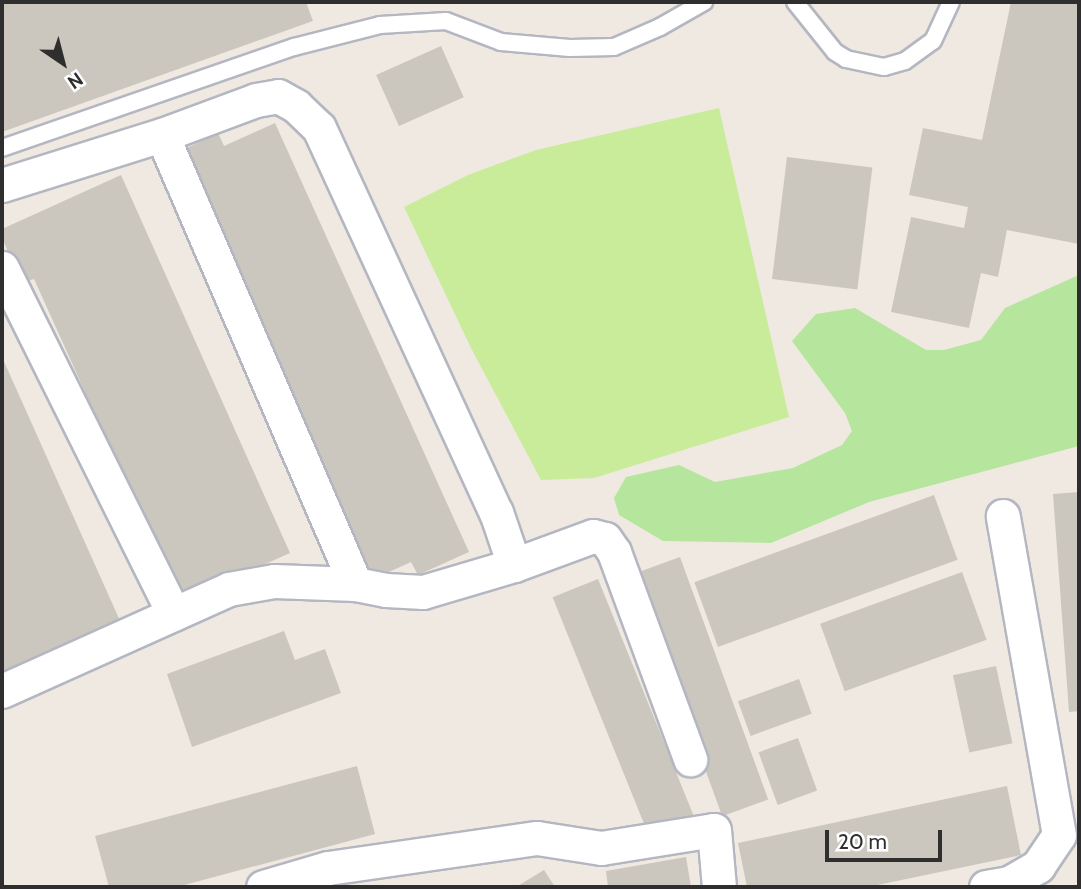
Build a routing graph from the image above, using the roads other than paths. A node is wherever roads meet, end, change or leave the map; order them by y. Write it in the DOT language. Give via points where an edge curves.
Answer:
graph roads {
  1 [pos="704,2"];
  2 [pos="795,2"];
  3 [pos="951,2"];
  4 [pos="162,135"];
  5 [pos="2,148"];
  6 [pos="2,185"];
  7 [pos="2,268"];
  8 [pos="1003,516"];
  9 [pos="514,565"];
  10 [pos="355,584"];
  11 [pos="174,614"];
  12 [pos="2,691"];
  13 [pos="690,759"];
  14 [pos="263,887"];
  15 [pos="719,887"];
  16 [pos="986,887"];
  1 -- 5 [label="lane" via="614,47 501,42 446,21 380,25 294,47"];
  2 -- 3 [label="lane" via="835,52 884,67 905,61 933,41"];
  4 -- 6 [label="street"];
  4 -- 9 [label="street" via="278,96 318,128 496,512"];
  4 -- 10 [label="street"];
  7 -- 11 [label="street"];
  8 -- 16 [label="street" via="1059,835 1038,866 1009,883"];
  9 -- 10 [label="street" via="423,592"];
  9 -- 13 [label="street" via="593,536 605,539 614,552"];
  10 -- 11 [label="street" via="274,581 229,589"];
  11 -- 12 [label="street"];
  14 -- 15 [label="street" via="328,868 537,838 601,848 713,831"];
}
